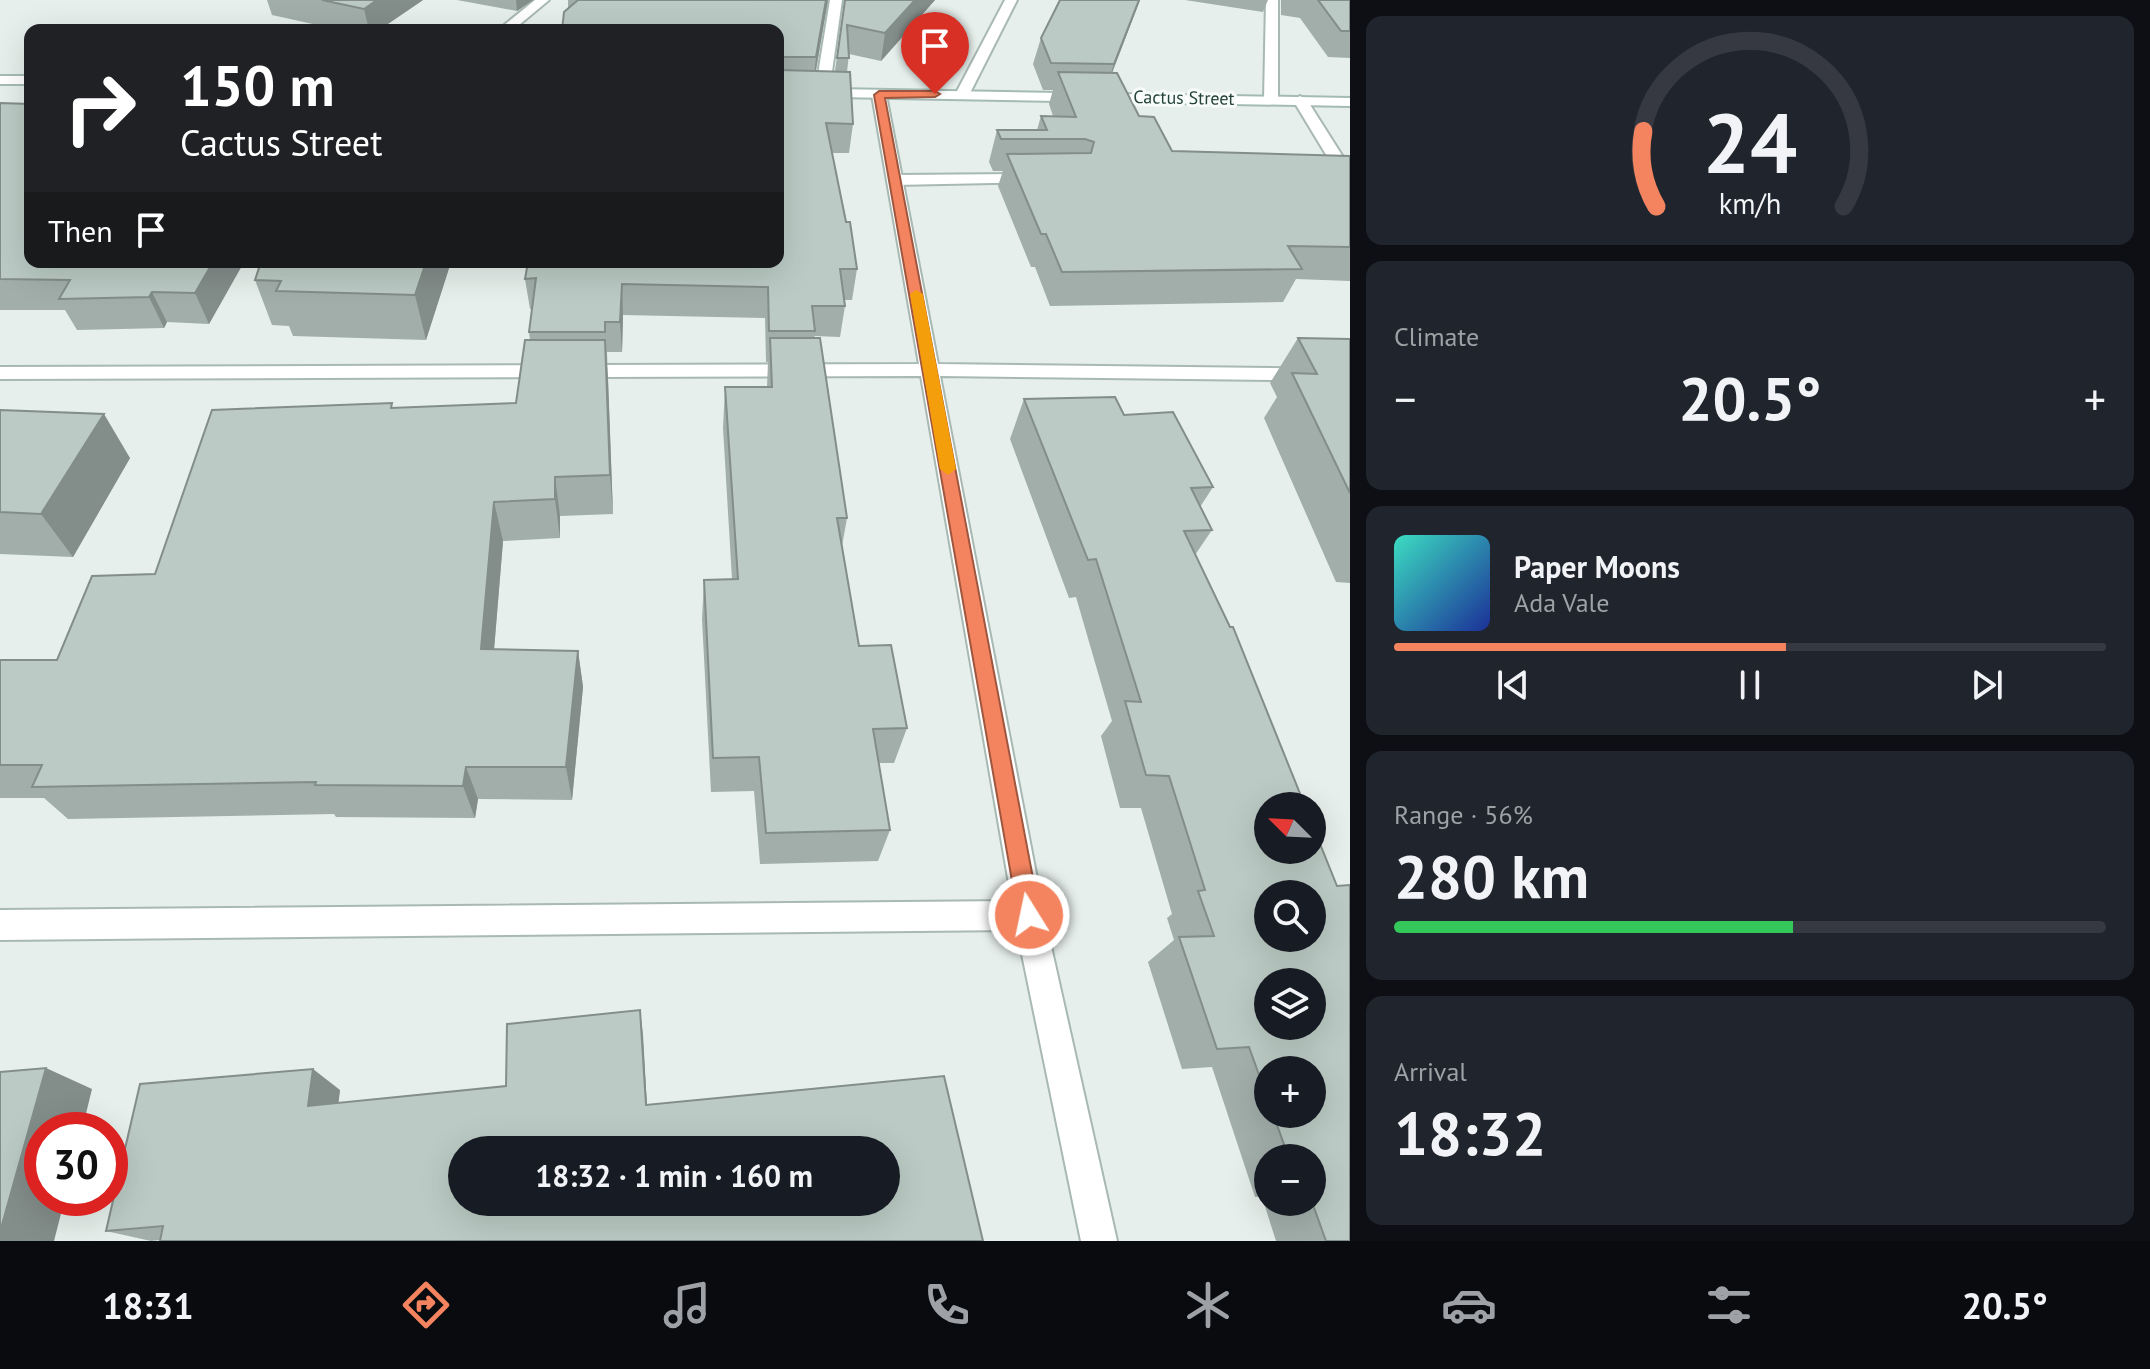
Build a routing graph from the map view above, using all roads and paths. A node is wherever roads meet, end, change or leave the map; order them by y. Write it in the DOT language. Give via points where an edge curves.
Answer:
graph roads {
  1 [pos="543,0"];
  2 [pos="836,0"];
  3 [pos="1011,0"];
  4 [pos="1272,0"];
  5 [pos="513,24"];
  6 [pos="0,80"];
  7 [pos="24,80"];
  8 [pos="784,92"];
  9 [pos="822,93"];
  10 [pos="963,93"];
  11 [pos="879,95"];
  12 [pos="1271,100"];
  13 [pos="1300,100"];
  14 [pos="1350,102"];
  15 [pos="1045,179"];
  16 [pos="895,180"];
  17 [pos="1350,181"];
  18 [pos="931,370"];
  19 [pos="0,373"];
  20 [pos="1350,375"];
  21 [pos="1029,915"];
  22 [pos="0,925"];
  23 [pos="1099,1241"];
  1 -- 5 [label="street"];
  2 -- 9 [label="street"];
  3 -- 10 [label="street"];
  4 -- 12 [label="street"];
  6 -- 7 [label="street"];
  8 -- 9 [label="street, Cactus Street"];
  9 -- 11 [label="street, Cactus Street"];
  10 -- 11 [label="street, Cactus Street"];
  10 -- 12 [label="street, Cactus Street"];
  11 -- 16 [label="street"];
  12 -- 13 [label="street, Cactus Street"];
  13 -- 14 [label="street, Cactus Street"];
  13 -- 17 [label="street"];
  15 -- 16 [label="street"];
  16 -- 18 [label="street"];
  18 -- 19 [label="street"];
  18 -- 20 [label="street"];
  18 -- 21 [label="street"];
  21 -- 22 [label="street"];
  21 -- 23 [label="street"];
}
